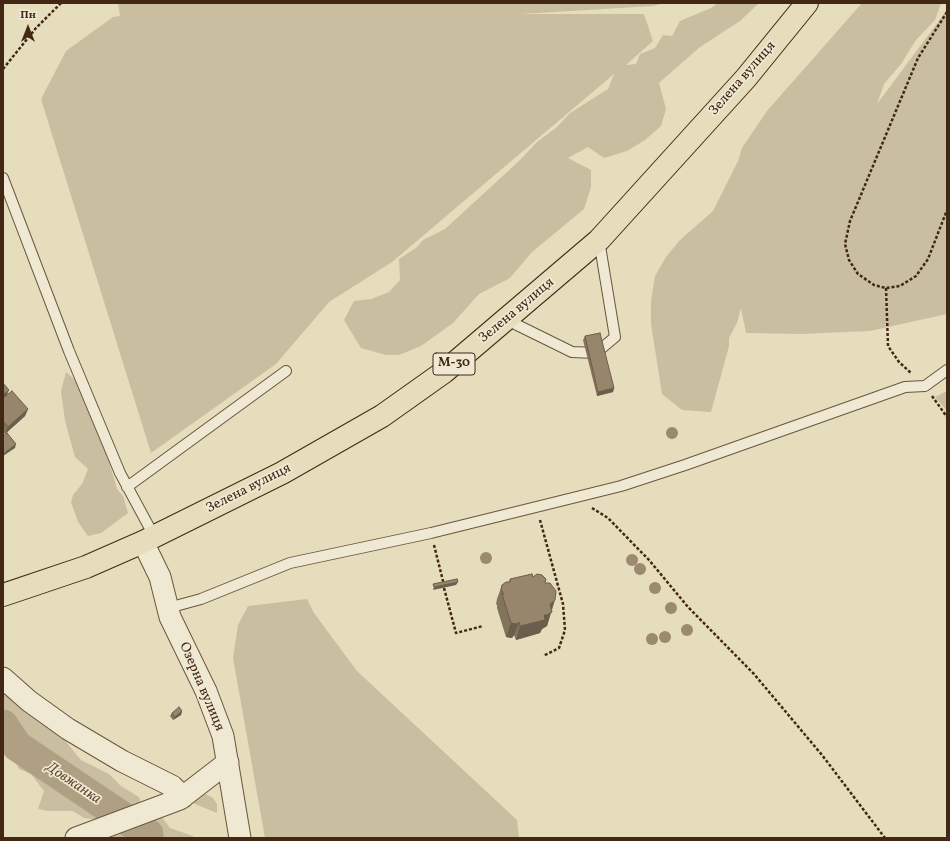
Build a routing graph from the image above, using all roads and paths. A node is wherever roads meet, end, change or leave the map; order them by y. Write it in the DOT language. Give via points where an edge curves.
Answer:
graph roads {
  1 [pos="61,3"];
  2 [pos="807,3"];
  3 [pos="947,12"];
  4 [pos="3,69"];
  5 [pos="3,178"];
  6 [pos="947,210"];
  7 [pos="599,240"];
  8 [pos="886,288"];
  9 [pos="506,320"];
  10 [pos="286,370"];
  11 [pos="947,370"];
  12 [pos="925,386"];
  13 [pos="947,416"];
  14 [pos="127,487"];
  15 [pos="574,497"];
  16 [pos="537,508"];
  17 [pos="431,533"];
  18 [pos="148,539"];
  19 [pos="4,595"];
  20 [pos="168,608"];
  21 [pos="483,626"];
  22 [pos="543,656"];
  23 [pos="3,678"];
  24 [pos="228,762"];
  25 [pos="183,797"];
  26 [pos="76,838"];
  27 [pos="240,838"];
  28 [pos="885,838"];
  1 -- 4 [label="path" via="36,28"];
  2 -- 7 [label="highway, Зелена вулиця / М-30" via="746,78"];
  3 -- 8 [label="path" via="918,58 846,236 848,255 858,274 874,285"];
  5 -- 14 [label="lane" via="69,351"];
  6 -- 8 [label="path" via="928,259 916,276 900,286"];
  7 -- 9 [label="highway, Зелена вулиця / М-30"];
  7 -- 9 [label="lane" via="615,337 596,353 572,352"];
  8 -- 12 [label="path" via="888,346 899,362"];
  9 -- 18 [label="highway, Зелена вулиця / М-30" via="444,372 382,416 282,473"];
  10 -- 14 [label="lane"];
  11 -- 12 [label="lane"];
  12 -- 13 [label="path"];
  12 -- 15 [label="lane" via="905,387 686,465 621,486"];
  14 -- 18 [label="lane"];
  15 -- 16 [label="lane"];
  15 -- 28 [label="path" via="608,518 649,560 688,607 754,674 822,755"];
  16 -- 17 [label="lane"];
  16 -- 22 [label="path" via="564,604 565,630 559,648"];
  17 -- 20 [label="lane" via="290,563 201,599"];
  17 -- 21 [label="path" via="456,633"];
  18 -- 19 [label="highway, Зелена вулиця / М-30" via="86,567"];
  18 -- 20 [label="street, Озерна вулиця"];
  20 -- 24 [label="street, Озерна вулиця" via="206,691 223,736"];
  23 -- 25 [label="street" via="29,701 68,729 122,761 172,786"];
  24 -- 25 [label="street"];
  24 -- 27 [label="street, Озерна вулиця"];
  25 -- 26 [label="street"];
}
